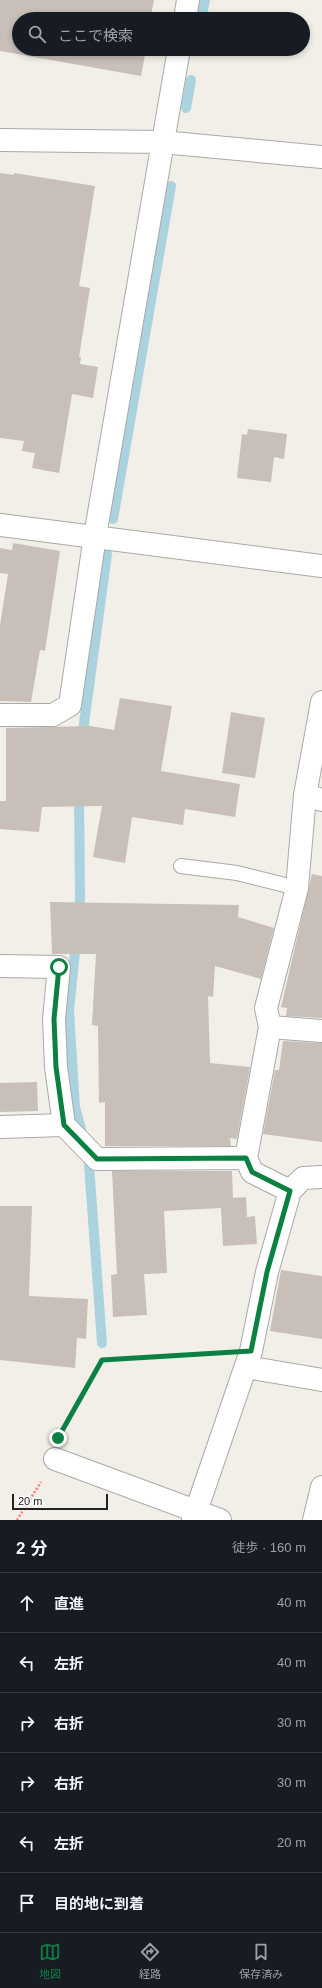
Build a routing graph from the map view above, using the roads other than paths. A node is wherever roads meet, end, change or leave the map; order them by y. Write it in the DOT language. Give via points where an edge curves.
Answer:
graph roads {
  1 [pos="188,0"];
  2 [pos="186,12"];
  3 [pos="178,56"];
  4 [pos="0,140"];
  5 [pos="162,142"];
  6 [pos="322,157"];
  7 [pos="0,525"];
  8 [pos="94,536"];
  9 [pos="322,566"];
  10 [pos="322,702"];
  11 [pos="0,715"];
  12 [pos="313,798"];
  13 [pos="181,866"];
  14 [pos="297,888"];
  15 [pos="0,966"];
  16 [pos="270,1027"];
  17 [pos="322,1030"];
  18 [pos="64,1125"];
  19 [pos="0,1128"];
  20 [pos="246,1158"];
  21 [pos="322,1177"];
  22 [pos="290,1191"];
  23 [pos="248,1359"];
  24 [pos="322,1380"];
  25 [pos="55,1459"];
  26 [pos="322,1487"];
  27 [pos="194,1516"];
  28 [pos="220,1520"];
  29 [pos="314,1520"];
  1 -- 2 [label="street"];
  3 -- 5 [label="street"];
  4 -- 5 [label="street"];
  5 -- 6 [label="street"];
  5 -- 8 [label="street"];
  7 -- 8 [label="street"];
  8 -- 9 [label="street"];
  8 -- 11 [label="street" via="70,705 53,715"];
  10 -- 12 [label="street"];
  12 -- 14 [label="street"];
  13 -- 14 [label="lane" via="236,873"];
  14 -- 16 [label="street" via="266,1008"];
  15 -- 18 [label="street" via="59,967 54,1019 56,1067"];
  16 -- 17 [label="street"];
  16 -- 20 [label="street"];
  18 -- 19 [label="street"];
  18 -- 20 [label="street" via="97,1159"];
  20 -- 22 [label="street" via="252,1172"];
  21 -- 22 [label="street" via="303,1178"];
  22 -- 23 [label="street" via="267,1272"];
  23 -- 24 [label="street"];
  23 -- 27 [label="street"];
  25 -- 27 [label="street"];
  26 -- 29 [label="street"];
  27 -- 28 [label="street"];
}
